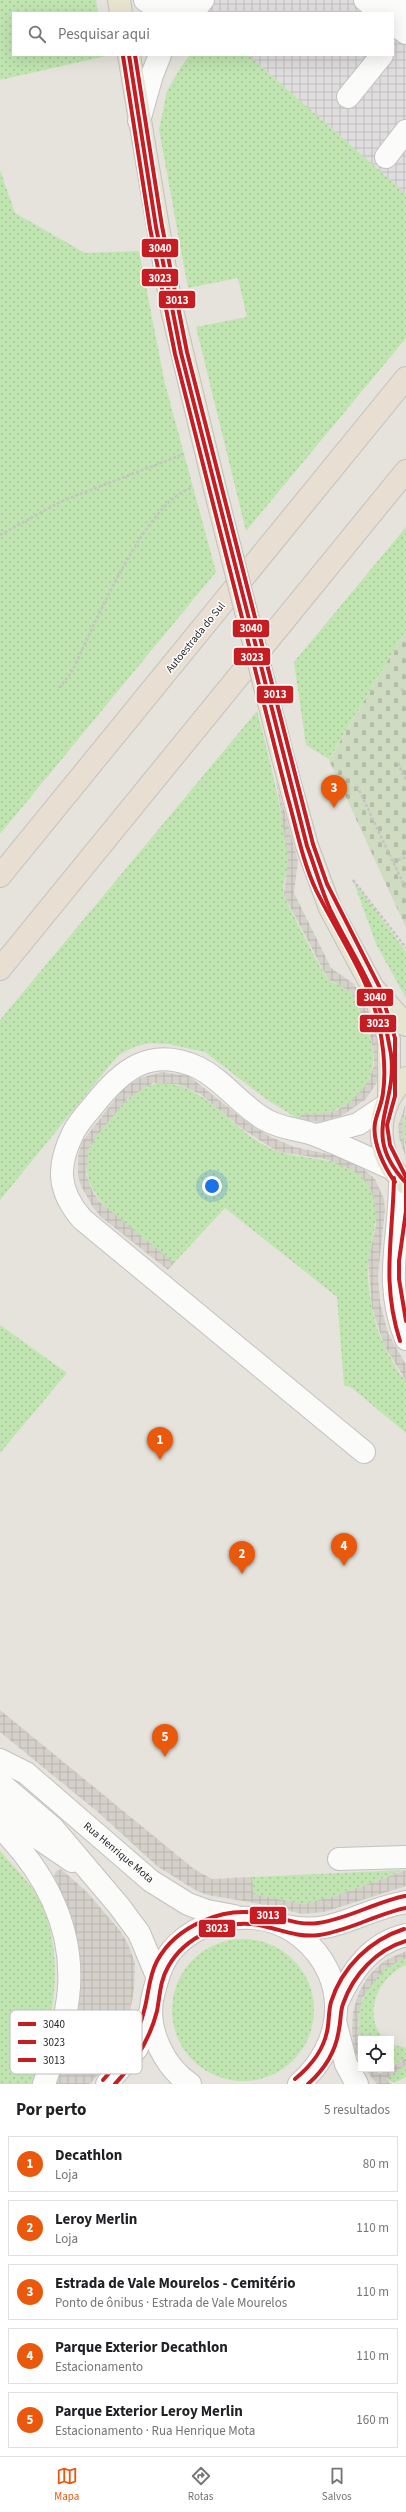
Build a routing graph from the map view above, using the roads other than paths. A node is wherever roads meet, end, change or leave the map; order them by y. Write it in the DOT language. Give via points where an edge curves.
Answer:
graph roads {
  1 [pos="118,0"];
  2 [pos="144,0"];
  3 [pos="365,0"];
  4 [pos="394,0"];
  5 [pos="190,6"];
  6 [pos="121,12"];
  7 [pos="380,12"];
  8 [pos="400,28"];
  9 [pos="129,56"];
  10 [pos="160,56"];
  11 [pos="381,56"];
  12 [pos="348,97"];
  13 [pos="139,122"];
  14 [pos="406,131"];
  15 [pos="386,157"];
  16 [pos="406,378"];
  17 [pos="406,471"];
  18 [pos="0,876"];
  19 [pos="0,969"];
  20 [pos="373,988"];
  21 [pos="406,1025"];
  22 [pos="406,1078"];
  23 [pos="387,1100"];
  24 [pos="317,1135"];
  25 [pos="399,1176"];
  26 [pos="406,1339"];
  27 [pos="364,1452"];
  28 [pos="0,1760"];
  29 [pos="0,1783"];
  30 [pos="0,1806"];
  31 [pos="0,1827"];
  32 [pos="406,1857"];
  33 [pos="339,1859"];
  34 [pos="91,1873"];
  35 [pos="406,1902"];
  36 [pos="251,1918"];
  37 [pos="277,1924"];
  38 [pos="406,1935"];
  39 [pos="157,1976"];
  40 [pos="151,2008"];
  41 [pos="66,2010"];
  42 [pos="336,2015"];
  43 [pos="142,2034"];
  44 [pos="47,2074"];
  45 [pos="115,2074"];
  46 [pos="44,2084"];
  47 [pos="107,2084"];
  48 [pos="190,2084"];
  49 [pos="299,2084"];
  50 [pos="357,2084"];
  1 -- 6 [label="main road"];
  2 -- 5 [label="street" via="151,4"];
  3 -- 7 [label="street"];
  4 -- 8 [label="street"];
  9 -- 13 [label="main road"];
  10 -- 13 [label="street"];
  11 -- 12 [label="street"];
  13 -- 20 [label="main road, bridge" via="175,325 307,846 321,886"];
  14 -- 15 [label="street"];
  16 -- 18 [label="highway, Autoestrada do Sul"];
  17 -- 19 [label="highway"];
  20 -- 21 [label="main road"];
  20 -- 23 [label="main road" via="389,1040"];
  22 -- 23 [label="main road"];
  23 -- 24 [label="street" via="358,1124"];
  23 -- 25 [label="main road" via="381,1125 384,1147"];
  24 -- 25 [label="street"];
  24 -- 27 [label="street" via="280,1127 266,1120 199,1068 180,1062 149,1061 132,1067 119,1076 75,1129 62,1158 63,1182 72,1208 82,1219"];
  25 -- 26 [label="street" via="400,1211 393,1279 397,1313"];
  28 -- 36 [label="street, Rua Henrique Mota" via="26,1773 151,1881 188,1904 207,1911"];
  29 -- 34 [label="street" via="53,1828"];
  30 -- 34 [label="street" via="38,1838"];
  31 -- 41 [label="street" via="24,1853 44,1882 59,1916 67,1951 69,1987"];
  32 -- 33 [label="street"];
  34 -- 39 [label="street" via="139,1933"];
  35 -- 37 [label="street" via="393,1904 321,1929 305,1930"];
  36 -- 37 [label="street"];
  36 -- 39 [label="street" via="221,1920 194,1931 172,1951"];
  37 -- 42 [label="street" via="300,1937 319,1956 331,1979"];
  38 -- 42 [label="street" via="393,1938 369,1953 349,1978"];
  39 -- 40 [label="street"];
  40 -- 43 [label="street"];
  40 -- 48 [label="street" via="157,2044 177,2075"];
  42 -- 49 [label="street" via="328,2049 314,2071"];
  42 -- 50 [label="street" via="346,2064"];
  44 -- 46 [label="street"];
  45 -- 47 [label="street"];
}
